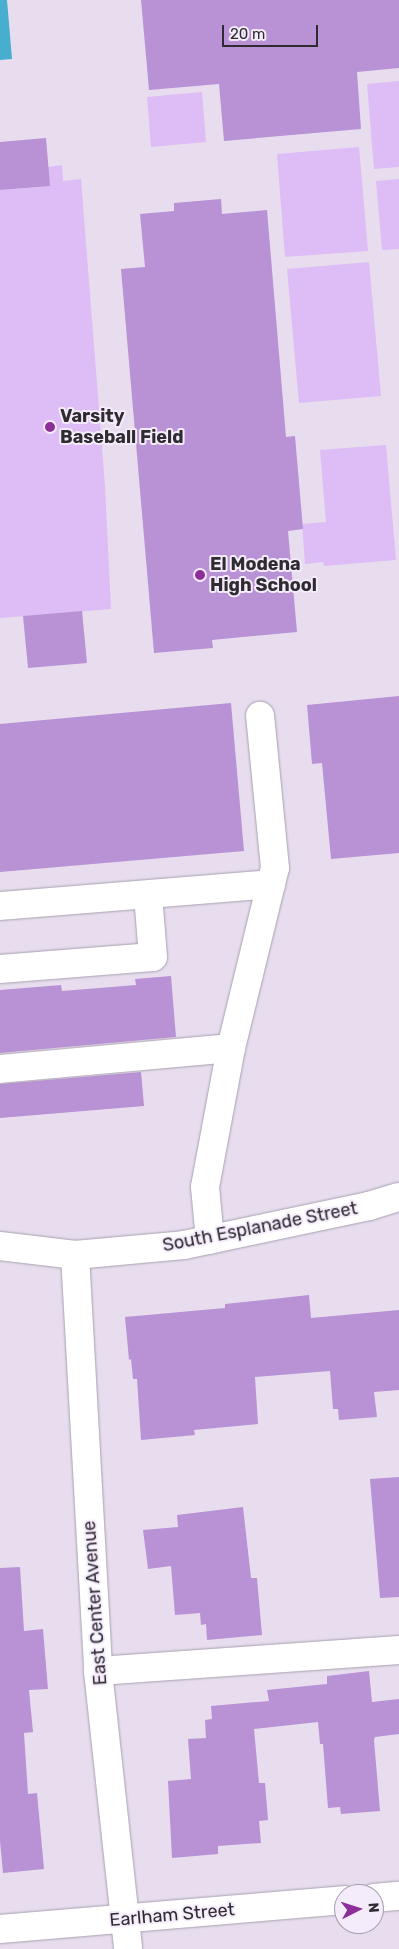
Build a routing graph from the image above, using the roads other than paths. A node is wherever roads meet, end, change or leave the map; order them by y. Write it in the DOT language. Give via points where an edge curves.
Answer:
graph roads {
  1 [pos="260,716"];
  2 [pos="271,884"];
  3 [pos="148,895"];
  4 [pos="0,906"];
  5 [pos="0,969"];
  6 [pos="231,1048"];
  7 [pos="0,1068"];
  8 [pos="399,1197"];
  9 [pos="210,1240"];
  10 [pos="0,1246"];
  11 [pos="75,1255"];
  12 [pos="399,1650"];
  13 [pos="98,1671"];
  14 [pos="399,1896"];
  15 [pos="384,1897"];
  16 [pos="334,1901"];
  17 [pos="126,1918"];
  18 [pos="0,1929"];
  19 [pos="128,1949"];
  1 -- 2 [label="street" via="275,868"];
  2 -- 3 [label="street"];
  2 -- 6 [label="street"];
  3 -- 4 [label="street"];
  3 -- 5 [label="street" via="153,957"];
  6 -- 7 [label="street"];
  6 -- 9 [label="street" via="205,1187"];
  8 -- 9 [label="street, South Esplanade Street"];
  9 -- 11 [label="street, South Esplanade Street"];
  10 -- 11 [label="street, South Esplanade Street"];
  11 -- 13 [label="street, East Center Avenue"];
  12 -- 13 [label="street"];
  13 -- 17 [label="street, East Center Avenue"];
  14 -- 15 [label="street"];
  16 -- 17 [label="street, Earlham Street"];
  17 -- 18 [label="street, Earlham Street"];
  17 -- 19 [label="street, East Center Avenue"];
}
